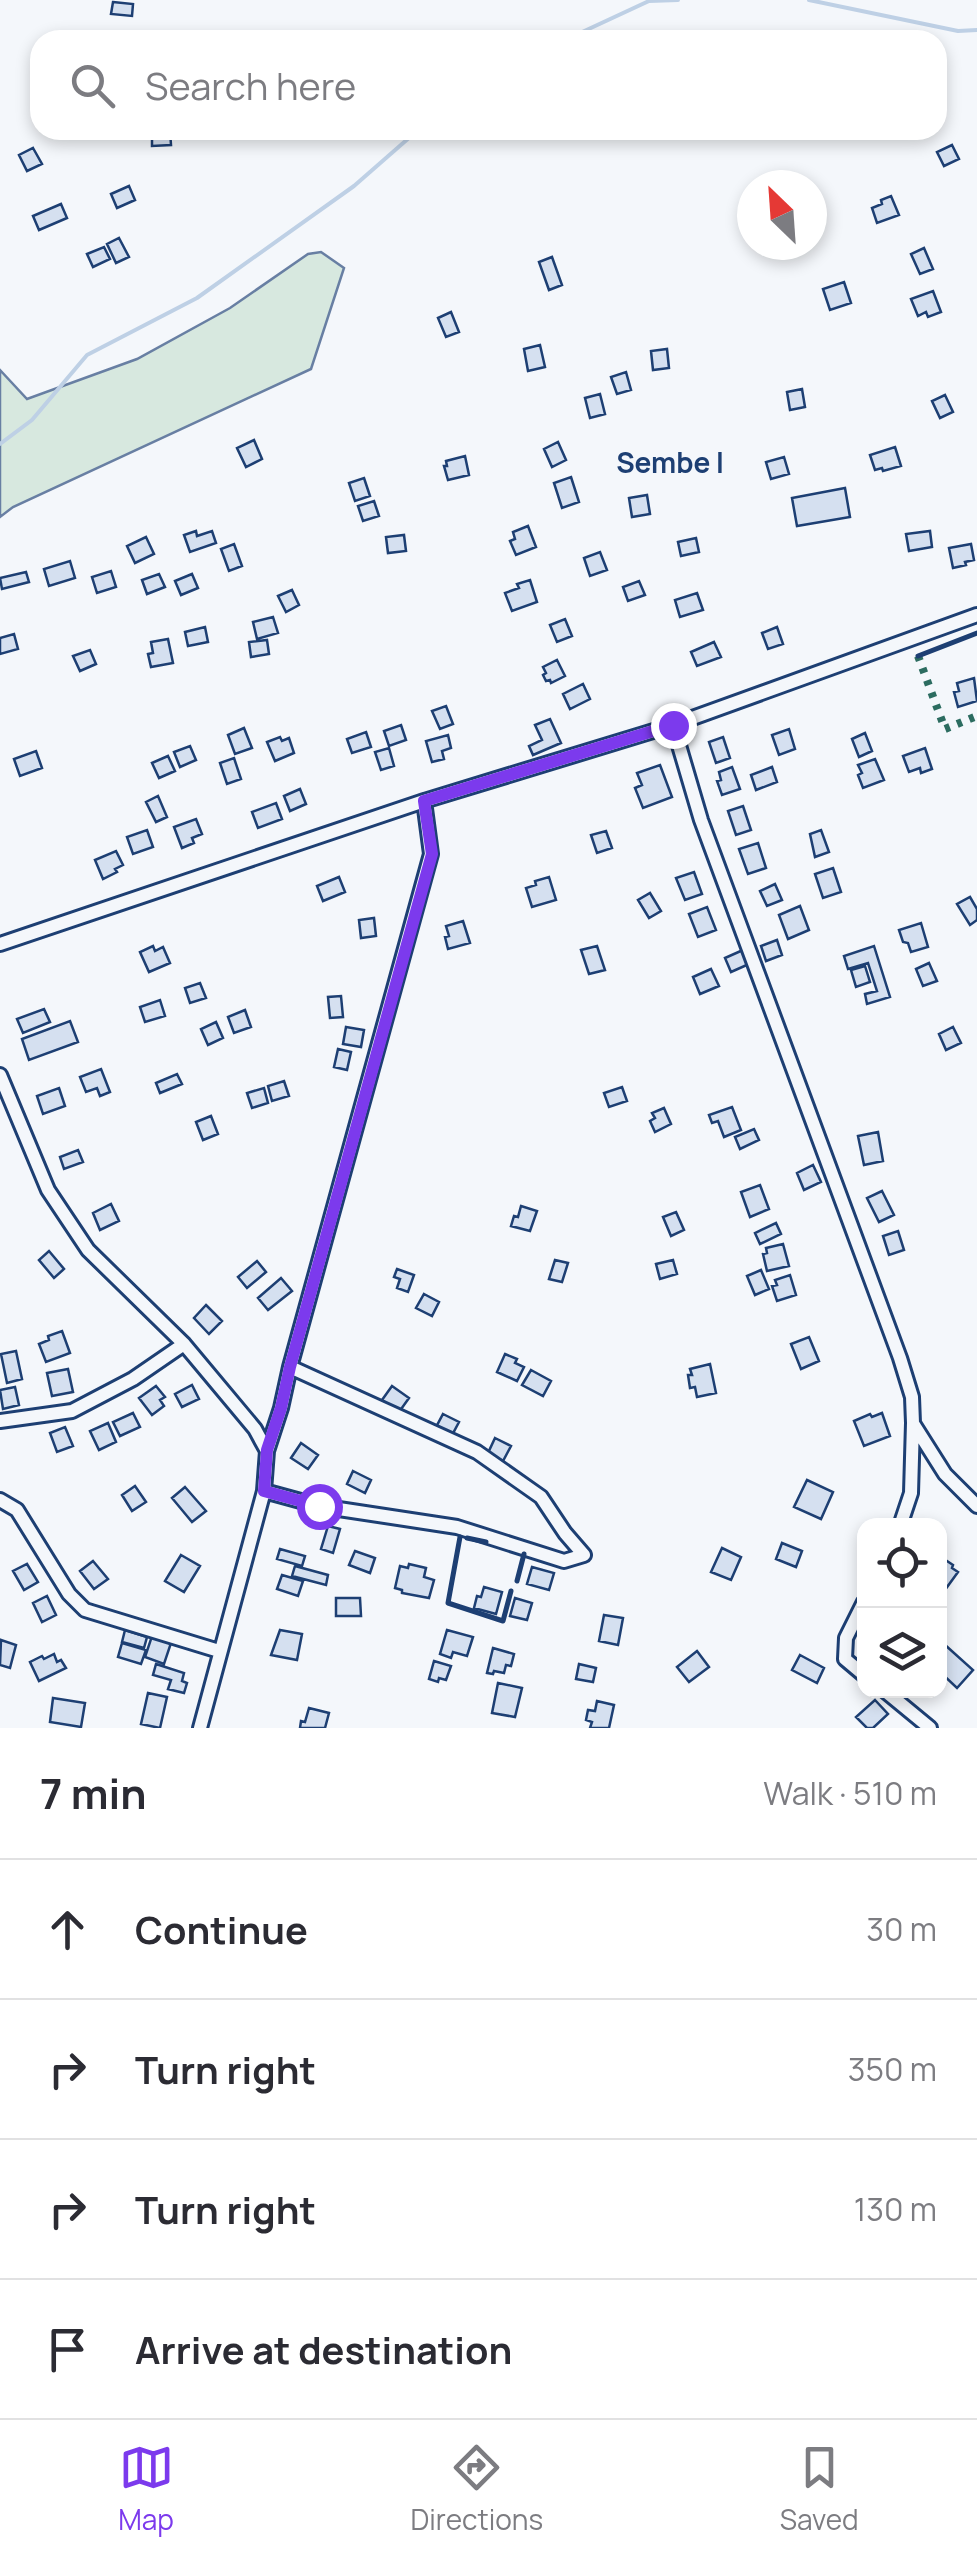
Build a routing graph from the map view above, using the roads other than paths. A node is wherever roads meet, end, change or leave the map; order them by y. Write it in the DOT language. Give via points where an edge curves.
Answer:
graph roads {
  1 [pos="977,615"];
  2 [pos="673,725"];
  3 [pos="424,801"];
  4 [pos="0,944"];
  5 [pos="0,1075"];
  6 [pos="184,1344"];
  7 [pos="290,1367"];
  8 [pos="0,1421"];
  9 [pos="912,1423"];
  10 [pos="267,1450"];
  11 [pos="264,1491"];
  12 [pos="0,1500"];
  13 [pos="977,1506"];
  14 [pos="903,1518"];
  15 [pos="857,1616"];
  16 [pos="219,1650"];
  17 [pos="857,1669"];
  18 [pos="894,1698"];
  19 [pos="200,1728"];
  20 [pos="930,1728"];
  1 -- 2 [label="street"];
  2 -- 3 [label="street"];
  2 -- 9 [label="street" via="701,820 900,1358"];
  3 -- 4 [label="street"];
  3 -- 7 [label="street" via="432,854"];
  5 -- 6 [label="street" via="48,1190 88,1250"];
  6 -- 8 [label="street" via="72,1411"];
  6 -- 10 [label="street"];
  7 -- 10 [label="street"];
  7 -- 11 [label="street" via="478,1452 541,1497 584,1556 564,1561 457,1527"];
  9 -- 13 [label="street" via="945,1474"];
  9 -- 14 [label="street" via="911,1494"];
  10 -- 11 [label="street"];
  11 -- 16 [label="street"];
  12 -- 16 [label="street" via="17,1510 86,1610"];
  15 -- 17 [label="street" via="845,1659"];
  16 -- 19 [label="street"];
  18 -- 20 [label="street"];
}
